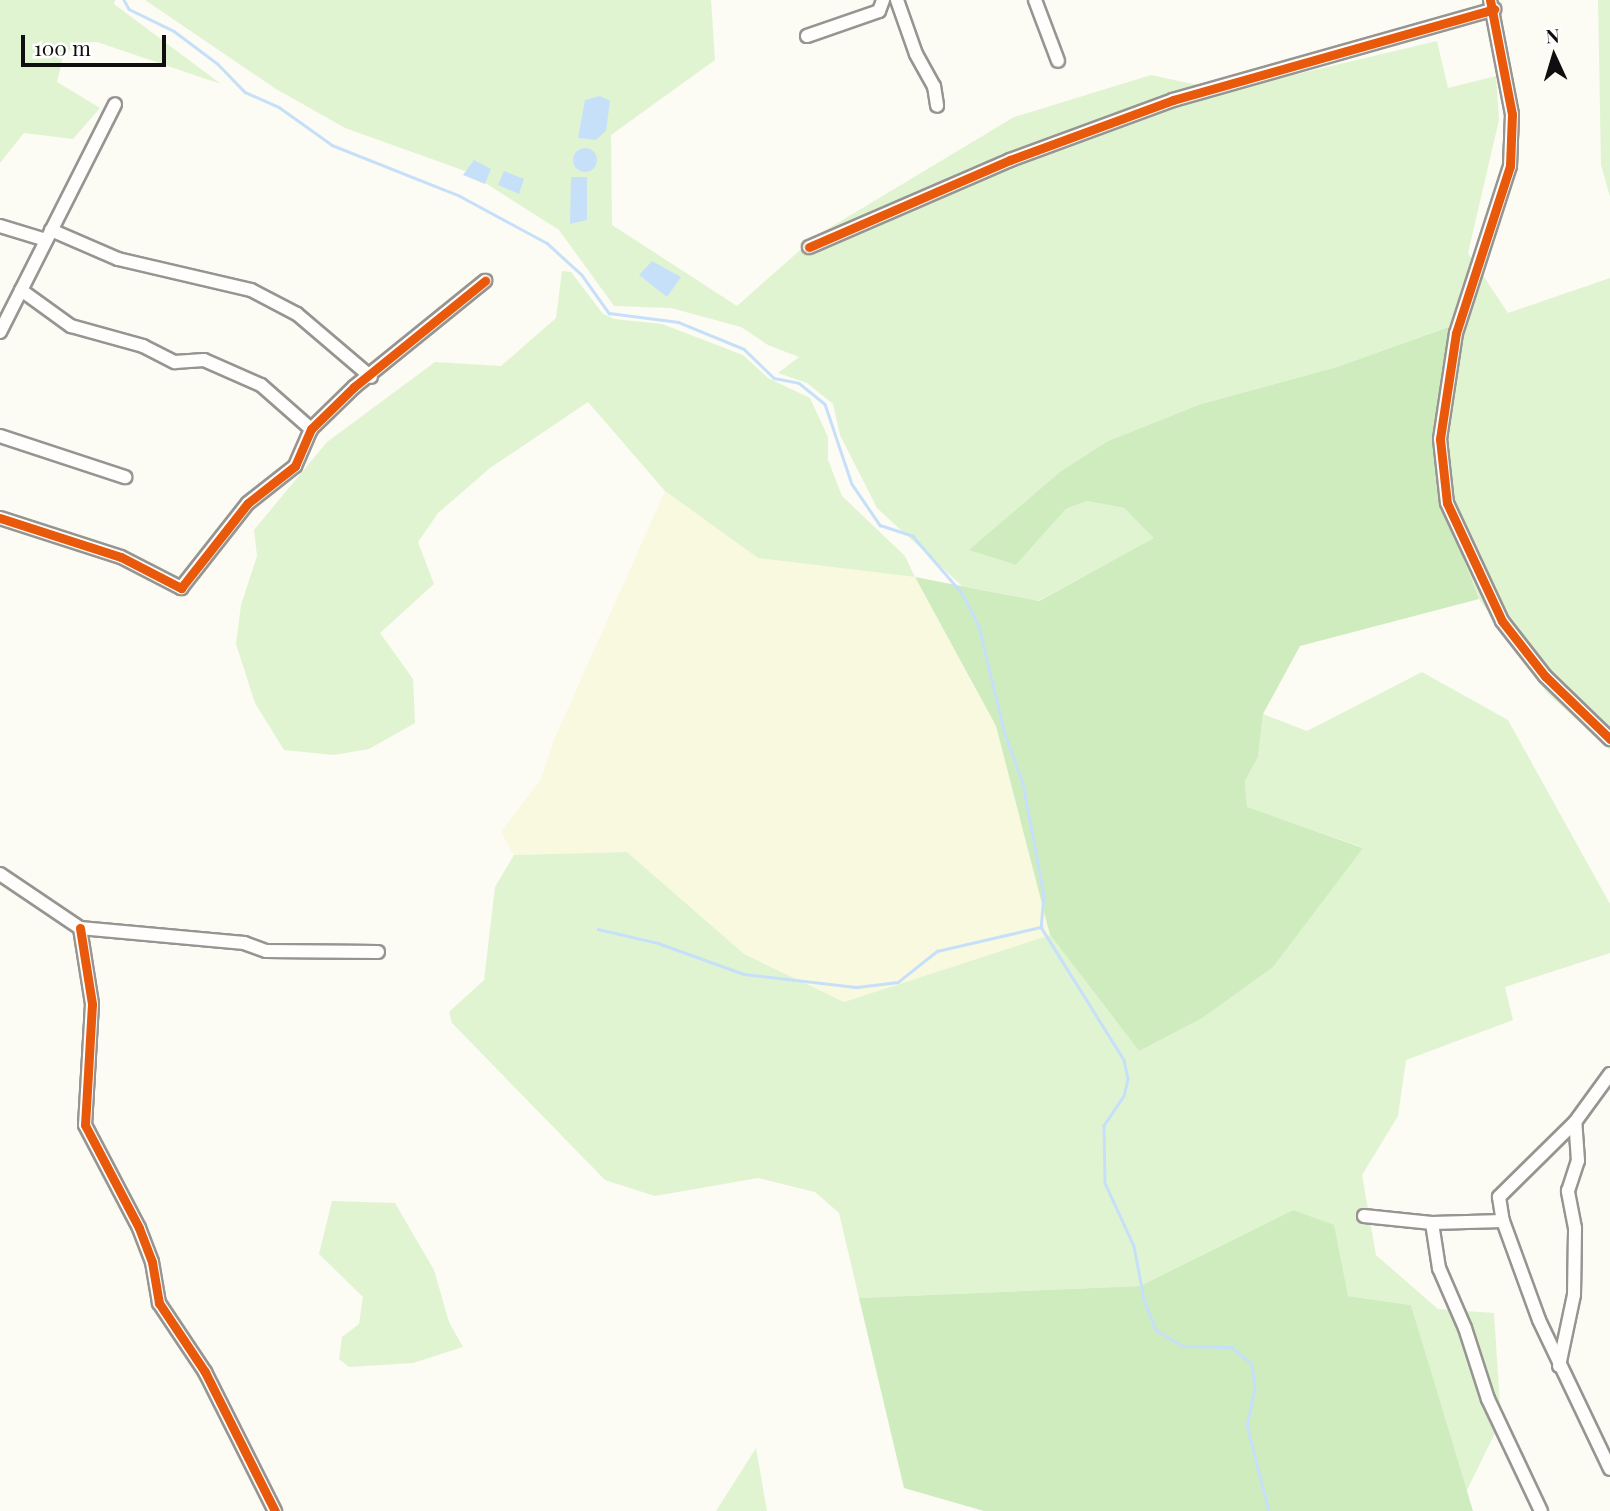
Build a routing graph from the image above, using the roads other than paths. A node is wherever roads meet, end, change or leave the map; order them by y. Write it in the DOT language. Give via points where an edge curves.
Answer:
graph roads {
  1 [pos="883,0"];
  2 [pos="898,0"];
  3 [pos="1035,0"];
  4 [pos="1492,4"];
  5 [pos="807,36"];
  6 [pos="1058,61"];
  7 [pos="115,104"];
  8 [pos="937,106"];
  9 [pos="0,226"];
  10 [pos="49,235"];
  11 [pos="809,247"];
  12 [pos="485,281"];
  13 [pos="22,290"];
  14 [pos="0,332"];
  15 [pos="371,377"];
  16 [pos="311,429"];
  17 [pos="0,436"];
  18 [pos="125,477"];
  19 [pos="0,518"];
  20 [pos="1610,739"];
  21 [pos="0,874"];
  22 [pos="80,928"];
  23 [pos="378,951"];
  24 [pos="1610,1074"];
  25 [pos="1575,1122"];
  26 [pos="1364,1216"];
  27 [pos="1503,1221"];
  28 [pos="1432,1223"];
  29 [pos="1559,1367"];
  30 [pos="1610,1469"];
  31 [pos="275,1511"];
  32 [pos="1541,1511"];
  1 -- 5 [label="street" via="879,11"];
  2 -- 8 [label="street" via="916,54 934,86"];
  3 -- 6 [label="street"];
  4 -- 11 [label="street" via="1173,100 1010,160"];
  4 -- 20 [label="street" via="1512,114 1510,166 1456,333 1440,439 1447,503 1502,621 1545,676"];
  7 -- 10 [label="street"];
  9 -- 10 [label="street"];
  10 -- 13 [label="street"];
  10 -- 15 [label="street" via="118,259 251,290 297,314"];
  12 -- 15 [label="street" via="417,333"];
  13 -- 14 [label="street"];
  13 -- 16 [label="street" via="71,326 144,346 175,362 204,360 261,385"];
  15 -- 16 [label="street" via="354,387"];
  16 -- 19 [label="street" via="295,466 248,503 181,588 121,556"];
  17 -- 18 [label="street"];
  21 -- 22 [label="street"];
  22 -- 23 [label="street" via="244,943 266,951"];
  22 -- 31 [label="street" via="92,1004 85,1125 117,1195 138,1225 152,1262 159,1303 205,1372"];
  24 -- 25 [label="street"];
  25 -- 27 [label="street" via="1499,1197"];
  25 -- 29 [label="street" via="1578,1161 1567,1191 1575,1228 1574,1295"];
  26 -- 28 [label="street"];
  27 -- 28 [label="street"];
  27 -- 29 [label="street"];
  28 -- 32 [label="street" via="1439,1268 1488,1399"];
  29 -- 30 [label="street"];
}
